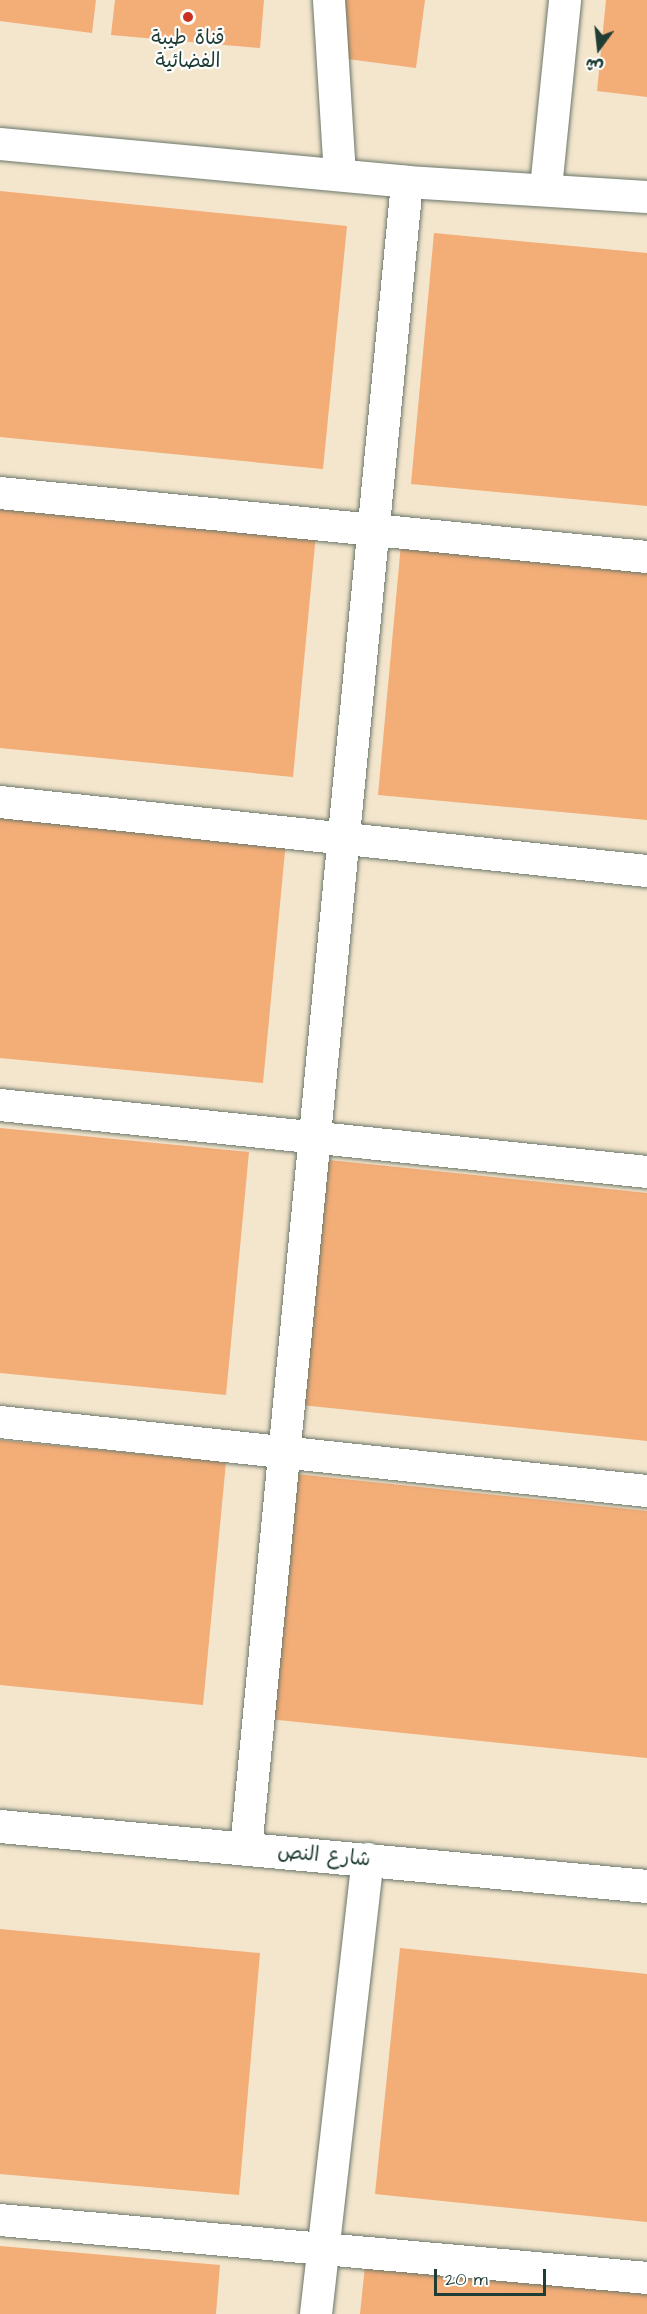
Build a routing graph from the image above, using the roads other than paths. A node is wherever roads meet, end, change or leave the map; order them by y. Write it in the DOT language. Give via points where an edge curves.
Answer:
graph roads {
  1 [pos="329,0"];
  2 [pos="565,0"];
  3 [pos="0,144"];
  4 [pos="340,173"];
  5 [pos="407,182"];
  6 [pos="546,188"];
  7 [pos="647,197"];
  8 [pos="0,493"];
  9 [pos="373,533"];
  10 [pos="647,557"];
  11 [pos="0,802"];
  12 [pos="344,837"];
  13 [pos="647,871"];
  14 [pos="0,1105"];
  15 [pos="315,1138"];
  16 [pos="647,1172"];
  17 [pos="0,1422"];
  18 [pos="284,1451"];
  19 [pos="647,1491"];
  20 [pos="0,1826"];
  21 [pos="246,1849"];
  22 [pos="368,1859"];
  23 [pos="647,1886"];
  24 [pos="0,2220"];
  25 [pos="323,2251"];
  26 [pos="647,2278"];
  27 [pos="316,2314"];
  1 -- 4 [label="street"];
  2 -- 6 [label="street"];
  3 -- 4 [label="street"];
  4 -- 5 [label="street"];
  5 -- 6 [label="street"];
  5 -- 9 [label="street"];
  6 -- 7 [label="street"];
  8 -- 9 [label="street"];
  9 -- 10 [label="street"];
  9 -- 12 [label="street"];
  11 -- 12 [label="street"];
  12 -- 13 [label="street"];
  12 -- 15 [label="street"];
  14 -- 15 [label="street"];
  15 -- 16 [label="street"];
  15 -- 18 [label="street"];
  17 -- 18 [label="street"];
  18 -- 19 [label="street"];
  18 -- 21 [label="street"];
  20 -- 21 [label="street, شارع النص"];
  21 -- 22 [label="street, شارع النص"];
  22 -- 23 [label="street, شارع النص"];
  22 -- 25 [label="street"];
  24 -- 25 [label="street"];
  25 -- 26 [label="street"];
  25 -- 27 [label="street"];
}
